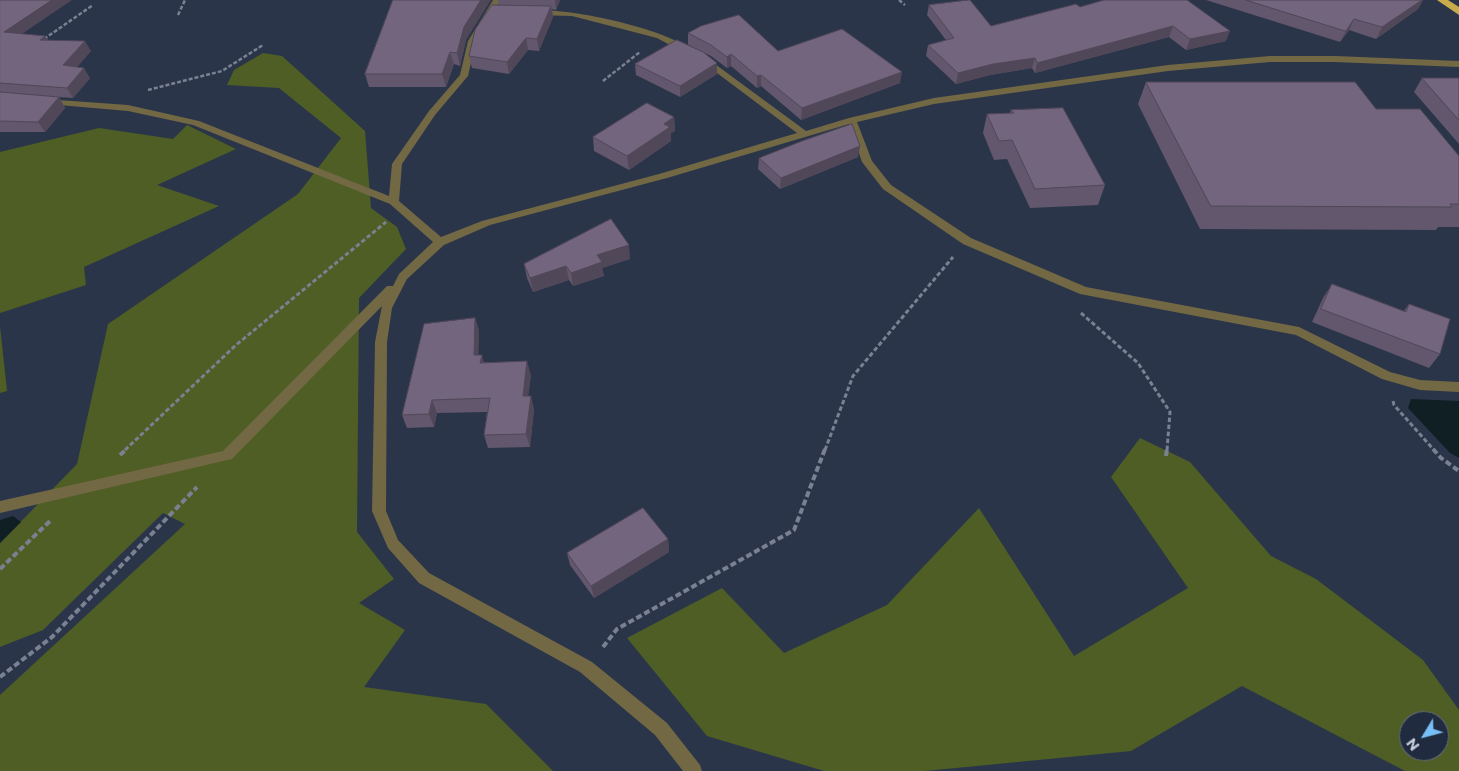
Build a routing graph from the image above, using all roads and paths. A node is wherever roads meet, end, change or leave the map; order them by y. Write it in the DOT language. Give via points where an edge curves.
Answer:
graph roads {
  1 [pos="185,0"];
  2 [pos="497,0"];
  3 [pos="900,0"];
  4 [pos="1442,0"];
  5 [pos="93,5"];
  6 [pos="905,5"];
  7 [pos="526,12"];
  8 [pos="1459,12"];
  9 [pos="178,15"];
  10 [pos="660,36"];
  11 [pos="39,43"];
  12 [pos="263,45"];
  13 [pos="1459,64"];
  14 [pos="603,81"];
  15 [pos="36,100"];
  16 [pos="128,108"];
  17 [pos="852,120"];
  18 [pos="804,134"];
  19 [pos="394,202"];
  20 [pos="376,231"];
  21 [pos="967,241"];
  22 [pos="440,242"];
  23 [pos="403,276"];
  24 [pos="1062,282"];
  25 [pos="1386,376"];
  26 [pos="1459,387"];
  27 [pos="227,455"];
  28 [pos="1166,456"];
  29 [pos="1459,471"];
  30 [pos="84,488"];
  31 [pos="0,507"];
  32 [pos="0,569"];
  33 [pos="586,667"];
  34 [pos="0,677"];
  35 [pos="694,771"];
  1 -- 9 [label="path"];
  2 -- 19 [label="street" via="495,11 472,41 464,76 432,113 397,164"];
  3 -- 6 [label="path"];
  4 -- 8 [label="highway"];
  5 -- 11 [label="path"];
  7 -- 10 [label="street" via="572,14"];
  10 -- 14 [label="path"];
  10 -- 18 [label="street" via="707,60"];
  12 -- 16 [label="path" via="222,71 142,91"];
  13 -- 17 [label="street" via="1270,59 1168,68 934,101"];
  15 -- 16 [label="street"];
  16 -- 19 [label="street" via="196,123"];
  17 -- 18 [label="street"];
  17 -- 21 [label="street" via="867,162 887,187"];
  18 -- 22 [label="street" via="486,223"];
  19 -- 22 [label="street"];
  20 -- 30 [label="path" via="236,345"];
  21 -- 24 [label="street"];
  21 -- 33 [label="path" via="853,376 794,530 618,629"];
  22 -- 23 [label="street"];
  23 -- 27 [label="street"];
  23 -- 33 [label="street" via="386,308 381,342 379,511 393,544 424,578"];
  24 -- 25 [label="street" via="1084,291 1299,331"];
  24 -- 28 [label="path" via="1070,304 1138,364 1170,412"];
  25 -- 26 [label="street" via="1420,385"];
  25 -- 29 [label="path" via="1394,405 1441,458"];
  27 -- 30 [label="street"];
  27 -- 34 [label="path" via="52,637"];
  30 -- 31 [label="street"];
  30 -- 32 [label="path"];
  33 -- 35 [label="street" via="661,729"];
}
